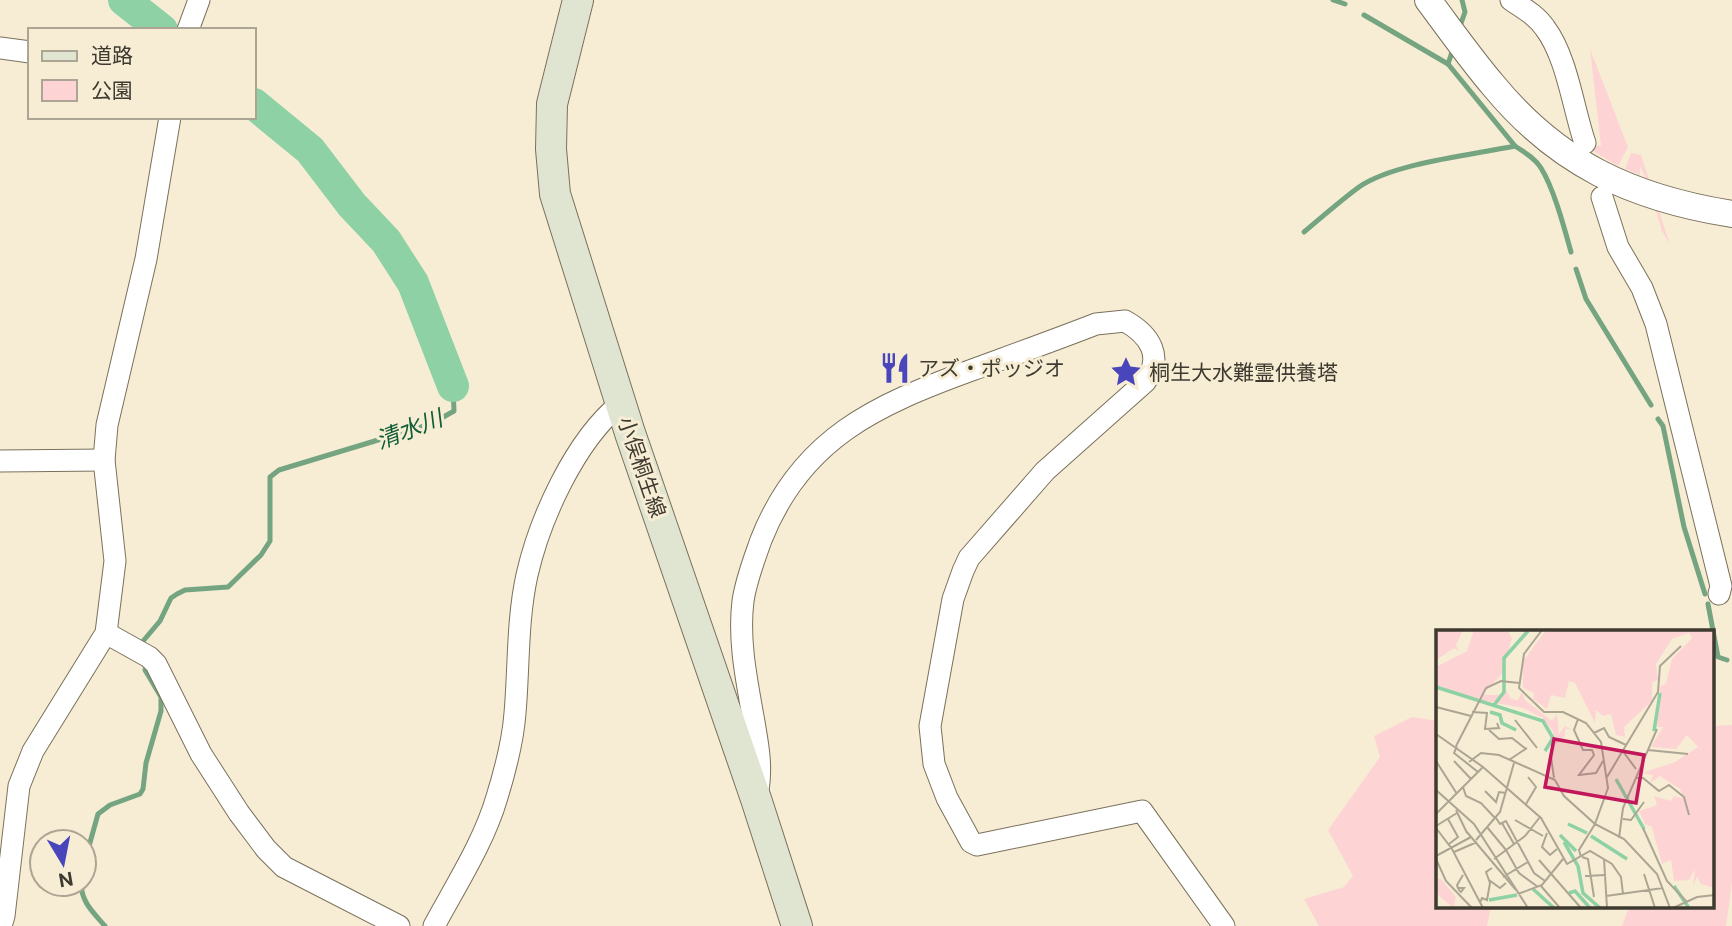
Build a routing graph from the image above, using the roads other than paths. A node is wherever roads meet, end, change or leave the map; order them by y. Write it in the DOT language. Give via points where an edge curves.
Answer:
graph roads {
  1 [pos="200,0"];
  2 [pos="578,0"];
  3 [pos="1428,0"];
  4 [pos="1511,0"];
  5 [pos="189,28"];
  6 [pos="0,48"];
  7 [pos="28,52"];
  8 [pos="170,119"];
  9 [pos="1585,143"];
  10 [pos="1602,197"];
  11 [pos="1732,214"];
  12 [pos="620,404"];
  13 [pos="104,460"];
  14 [pos="0,461"];
  15 [pos="1719,594"];
  16 [pos="106,633"];
  17 [pos="756,799"];
  18 [pos="1,926"];
  19 [pos="399,926"];
  20 [pos="433,926"];
  21 [pos="797,926"];
  22 [pos="1224,926"];
  1 -- 5 [label="street"];
  2 -- 12 [label="main road, 小俣桐生線" via="552,104 555,194"];
  3 -- 11 [label="street" via="1493,86 1538,132 1580,163 1649,195"];
  4 -- 9 [label="street" via="1539,20 1550,36"];
  6 -- 7 [label="street"];
  8 -- 13 [label="street" via="146,259 107,425"];
  10 -- 15 [label="street" via="1618,247 1656,324 1710,538"];
  12 -- 17 [label="main road, 小俣桐生線"];
  12 -- 20 [label="street" via="576,456 556,491 532,558 523,602 515,717 497,798 481,838"];
  13 -- 14 [label="street"];
  13 -- 16 [label="street" via="115,561"];
  16 -- 18 [label="street" via="33,751 19,786"];
  16 -- 19 [label="street" via="156,664 201,754 239,813 284,867"];
  17 -- 21 [label="main road, 小俣桐生線"];
  17 -- 22 [label="street" via="759,753 743,660 743,600 766,528 804,468 834,437 888,403 1096,324 1125,321 1152,347 1153,372 1045,471 969,558 953,599 936,680 930,744 947,798 971,842 977,845 1142,811"];
}
